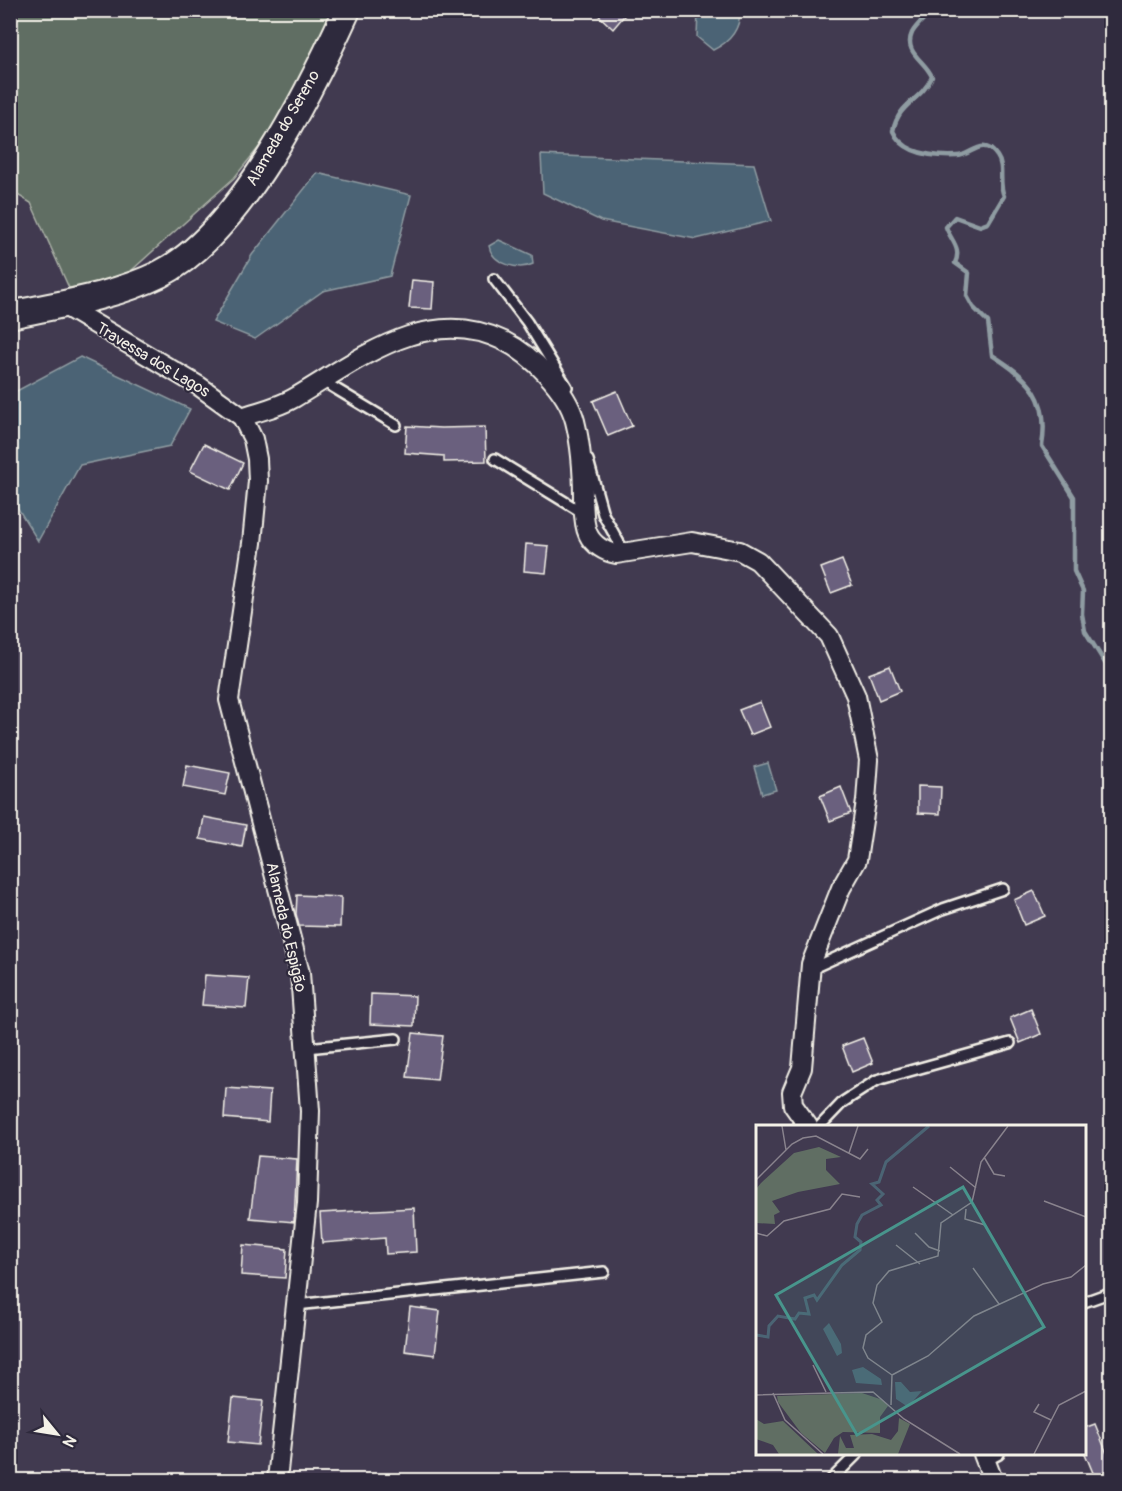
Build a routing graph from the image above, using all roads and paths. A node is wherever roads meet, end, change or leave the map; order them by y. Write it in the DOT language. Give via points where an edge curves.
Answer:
graph roads {
  1 [pos="347,10"];
  2 [pos="494,279"];
  3 [pos="63,304"];
  4 [pos="10,315"];
  5 [pos="321,380"];
  6 [pos="242,417"];
  7 [pos="396,425"];
  8 [pos="495,459"];
  9 [pos="583,513"];
  10 [pos="624,552"];
  11 [pos="1003,889"];
  12 [pos="811,969"];
  13 [pos="396,1039"];
  14 [pos="1010,1042"];
  15 [pos="307,1048"];
  16 [pos="807,1125"];
  17 [pos="821,1125"];
  18 [pos="604,1272"];
  19 [pos="1112,1292"];
  20 [pos="1086,1301"];
  21 [pos="296,1305"];
  22 [pos="856,1455"];
  23 [pos="989,1456"];
  24 [pos="277,1480"];
  25 [pos="831,1480"];
  26 [pos="993,1480"];
  1 -- 3 [label="street, Alameda do Sereno" via="280,140 219,226 162,273 118,292"];
  2 -- 10 [label="lane" via="527,322 584,421 586,452 603,513"];
  3 -- 4 [label="street, Alameda do Sereno"];
  3 -- 6 [label="street, Travessa dos Lagos" via="199,386"];
  5 -- 6 [label="street" via="291,399"];
  5 -- 7 [label="lane"];
  5 -- 9 [label="street" via="393,341 426,330 472,330 504,341 560,387 568,402 579,450"];
  6 -- 15 [label="street, Alameda do Espigão" via="253,439 258,481 229,700 300,973"];
  8 -- 9 [label="lane"];
  9 -- 10 [label="street" via="591,540 605,552"];
  10 -- 12 [label="street" via="692,542 740,551 758,561 829,636 847,672 865,730 869,760 866,801 857,861 841,888"];
  11 -- 12 [label="lane" via="943,909"];
  12 -- 16 [label="street" via="802,1068 792,1092 793,1105"];
  13 -- 15 [label="lane"];
  14 -- 17 [label="lane" via="877,1080 843,1102"];
  15 -- 21 [label="street, Alameda do Espigão" via="309,1166"];
  18 -- 21 [label="lane"];
  19 -- 20 [label="lane"];
  21 -- 24 [label="street, Alameda do Espigão"];
  22 -- 25 [label="lane"];
  23 -- 26 [label="street"];
}
